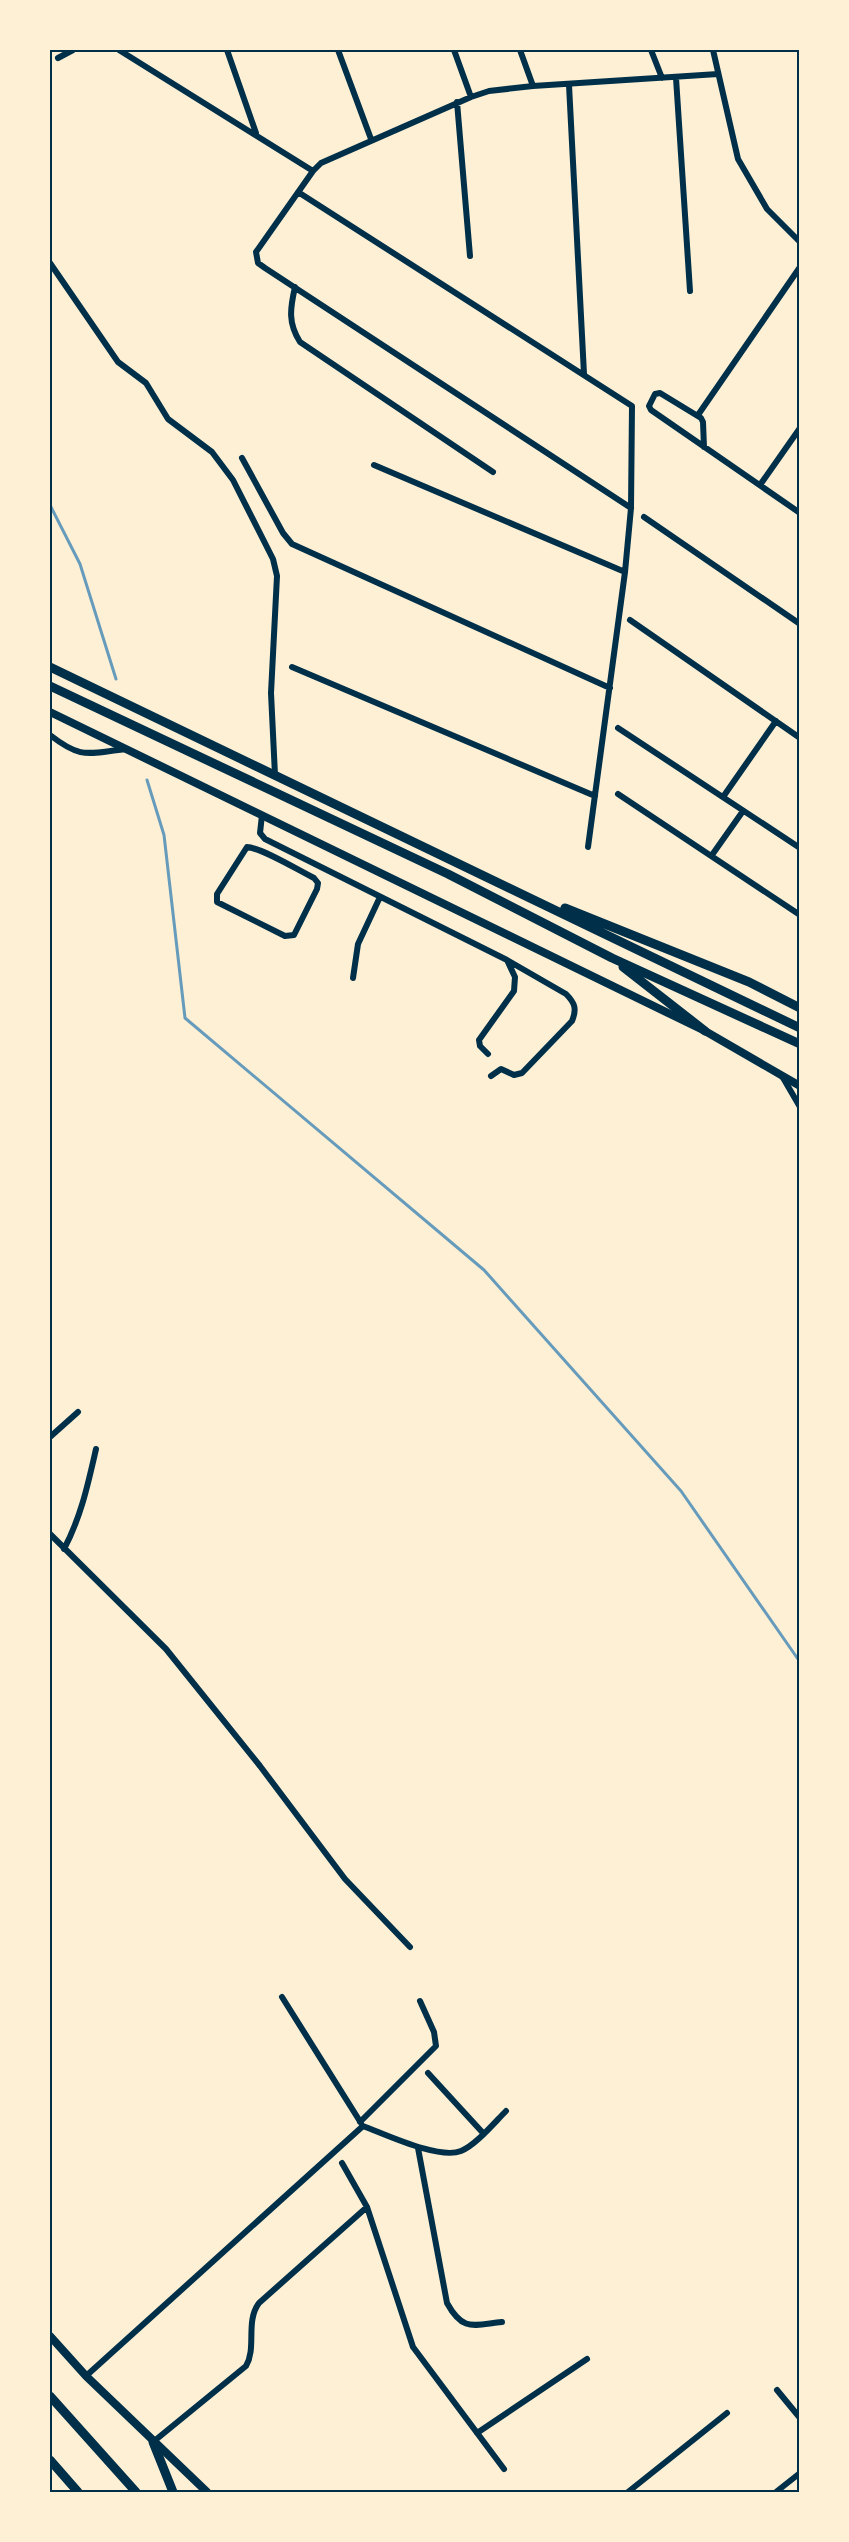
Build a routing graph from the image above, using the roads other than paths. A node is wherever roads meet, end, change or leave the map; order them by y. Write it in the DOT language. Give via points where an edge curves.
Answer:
graph roads {
  1 [pos="73,50"];
  2 [pos="119,50"];
  3 [pos="227,50"];
  4 [pos="338,50"];
  5 [pos="454,50"];
  6 [pos="520,50"];
  7 [pos="651,50"];
  8 [pos="713,50"];
  9 [pos="58,58"];
  10 [pos="718,74"];
  11 [pos="662,78"];
  12 [pos="676,78"];
  13 [pos="569,85"];
  14 [pos="533,86"];
  15 [pos="471,97"];
  16 [pos="457,102"];
  17 [pos="256,134"];
  18 [pos="371,139"];
  19 [pos="313,171"];
  20 [pos="298,192"];
  21 [pos="800,242"];
  22 [pos="470,256"];
  23 [pos="50,263"];
  24 [pos="800,267"];
  25 [pos="295,287"];
  26 [pos="690,291"];
  27 [pos="584,374"];
  28 [pos="698,415"];
  29 [pos="800,428"];
  30 [pos="704,447"];
  31 [pos="242,458"];
  32 [pos="374,465"];
  33 [pos="493,472"];
  34 [pos="760,485"];
  35 [pos="631,508"];
  36 [pos="800,513"];
  37 [pos="644,517"];
  38 [pos="625,572"];
  39 [pos="630,620"];
  40 [pos="800,624"];
  41 [pos="50,667"];
  42 [pos="292,667"];
  43 [pos="50,686"];
  44 [pos="610,688"];
  45 [pos="50,712"];
  46 [pos="776,721"];
  47 [pos="618,728"];
  48 [pos="50,735"];
  49 [pos="798,736"];
  50 [pos="126,749"];
  51 [pos="275,775"];
  52 [pos="618,794"];
  53 [pos="595,796"];
  54 [pos="723,796"];
  55 [pos="743,811"];
  56 [pos="262,815"];
  57 [pos="588,847"];
  58 [pos="800,848"];
  59 [pos="287,850"];
  60 [pos="712,855"];
  61 [pos="281,862"];
  62 [pos="504,885"];
  63 [pos="380,897"];
  64 [pos="800,915"];
  65 [pos="612,958"];
  66 [pos="507,960"];
  67 [pos="353,978"];
  68 [pos="800,1008"];
  69 [pos="800,1028"];
  70 [pos="705,1031"];
  71 [pos="800,1044"];
  72 [pos="488,1054"];
  73 [pos="782,1075"];
  74 [pos="491,1076"];
  75 [pos="800,1086"];
  76 [pos="800,1107"];
  77 [pos="78,1412"];
  78 [pos="50,1437"];
  79 [pos="96,1449"];
  80 [pos="50,1534"];
  81 [pos="64,1549"];
  82 [pos="410,1947"];
  83 [pos="282,1997"];
  84 [pos="420,2001"];
  85 [pos="428,2073"];
  86 [pos="506,2111"];
  87 [pos="362,2124"];
  88 [pos="483,2133"];
  89 [pos="418,2148"];
  90 [pos="342,2163"];
  91 [pos="367,2206"];
  92 [pos="502,2322"];
  93 [pos="50,2336"];
  94 [pos="588,2359"];
  95 [pos="86,2376"];
  96 [pos="777,2390"];
  97 [pos="50,2396"];
  98 [pos="727,2413"];
  99 [pos="800,2418"];
  100 [pos="477,2433"];
  101 [pos="153,2442"];
  102 [pos="50,2460"];
  103 [pos="504,2469"];
  104 [pos="800,2473"];
  105 [pos="78,2493"];
  106 [pos="136,2493"];
  107 [pos="173,2493"];
  108 [pos="207,2493"];
  109 [pos="628,2493"];
  110 [pos="776,2493"];
  1 -- 9 [label="street"];
  2 -- 17 [label="street"];
  3 -- 17 [label="street"];
  4 -- 18 [label="street"];
  5 -- 15 [label="street"];
  6 -- 14 [label="street"];
  7 -- 11 [label="street"];
  8 -- 10 [label="street"];
  10 -- 12 [label="street"];
  10 -- 21 [label="street" via="738,159 767,209"];
  11 -- 12 [label="street"];
  11 -- 13 [label="street"];
  12 -- 26 [label="street"];
  13 -- 14 [label="street"];
  13 -- 27 [label="street"];
  14 -- 15 [label="street"];
  15 -- 16 [label="street"];
  16 -- 18 [label="street"];
  16 -- 22 [label="street"];
  17 -- 19 [label="street"];
  18 -- 19 [label="street" via="321,163"];
  19 -- 20 [label="street"];
  20 -- 25 [label="street" via="256,257 258,263"];
  20 -- 27 [label="street"];
  23 -- 51 [label="street" via="118,362 146,383 168,419 212,453 234,480 273,559 277,576 271,693"];
  24 -- 28 [label="street"];
  25 -- 33 [label="street" via="290,319 300,342"];
  25 -- 35 [label="street"];
  27 -- 35 [label="street" via="632,406"];
  28 -- 30 [label="street" via="703,422"];
  28 -- 30 [label="street" via="660,393 653,396 649,406"];
  29 -- 34 [label="street"];
  30 -- 34 [label="street"];
  31 -- 44 [label="street" via="292,544"];
  32 -- 38 [label="street"];
  34 -- 36 [label="street"];
  35 -- 38 [label="street"];
  37 -- 40 [label="street"];
  38 -- 44 [label="street"];
  39 -- 46 [label="street"];
  41 -- 51 [label="main road"];
  42 -- 53 [label="street"];
  43 -- 65 [label="main road" via="448,874"];
  44 -- 53 [label="street"];
  45 -- 50 [label="street"];
  46 -- 49 [label="street"];
  46 -- 54 [label="street"];
  47 -- 54 [label="street"];
  48 -- 50 [label="street" via="81,754"];
  50 -- 56 [label="street"];
  51 -- 62 [label="main road"];
  52 -- 60 [label="street"];
  53 -- 57 [label="street"];
  54 -- 55 [label="street"];
  55 -- 58 [label="street"];
  55 -- 60 [label="street"];
  56 -- 59 [label="street" via="260,833"];
  56 -- 70 [label="street"];
  59 -- 61 [label="street"];
  59 -- 63 [label="street"];
  60 -- 64 [label="street"];
  61 -- 61 [label="street" via="318,883 294,935 285,936 217,902 217,894 244,849 252,848"];
  62 -- 68 [label="main road" via="749,982"];
  62 -- 69 [label="main road"];
  63 -- 66 [label="street"];
  63 -- 67 [label="street" via="358,944"];
  65 -- 70 [label="main road"];
  65 -- 71 [label="main road"];
  66 -- 72 [label="street" via="516,985 479,1040"];
  66 -- 74 [label="street" via="566,994 573,1000 575,1014 522,1073 514,1075 501,1069"];
  70 -- 73 [label="street"];
  73 -- 75 [label="street"];
  73 -- 76 [label="street"];
  77 -- 78 [label="street"];
  79 -- 81 [label="street" via="75,1529"];
  80 -- 81 [label="street"];
  81 -- 82 [label="street" via="166,1649 345,1879"];
  83 -- 87 [label="street"];
  84 -- 87 [label="street" via="436,2046"];
  85 -- 88 [label="street"];
  86 -- 88 [label="street"];
  87 -- 89 [label="street"];
  87 -- 95 [label="street"];
  88 -- 89 [label="street" via="461,2151"];
  89 -- 92 [label="street" via="447,2303 468,2326"];
  90 -- 91 [label="street"];
  91 -- 100 [label="street" via="413,2348"];
  91 -- 101 [label="street" via="259,2303 251,2317 250,2360 246,2366"];
  93 -- 95 [label="main road"];
  94 -- 100 [label="street"];
  95 -- 101 [label="main road"];
  96 -- 99 [label="street"];
  97 -- 106 [label="main road"];
  98 -- 109 [label="street"];
  100 -- 103 [label="street"];
  101 -- 107 [label="main road"];
  101 -- 108 [label="main road"];
  102 -- 105 [label="main road"];
  104 -- 110 [label="street"];
}
